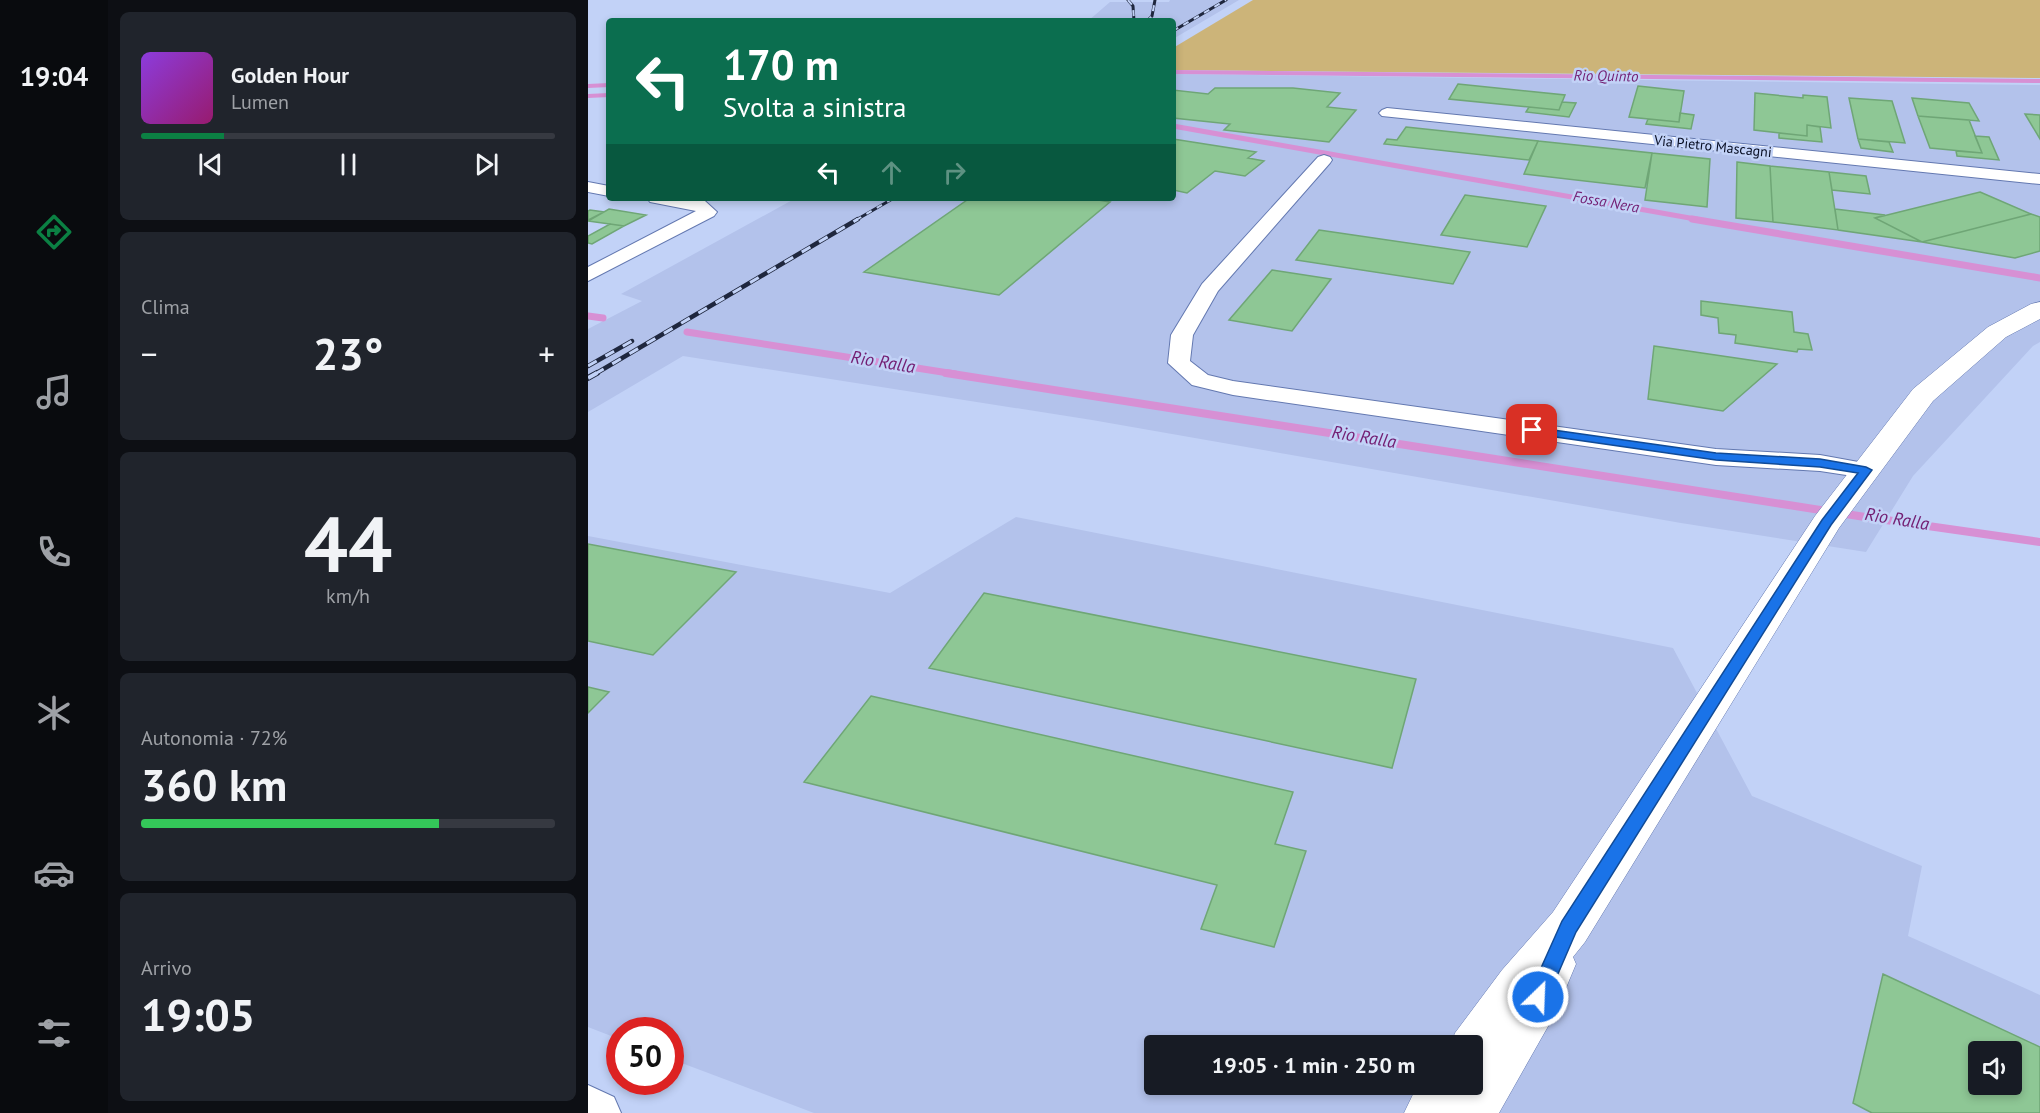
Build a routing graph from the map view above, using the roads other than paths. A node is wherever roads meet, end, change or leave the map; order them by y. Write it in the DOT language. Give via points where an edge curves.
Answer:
graph roads {
  1 [pos="1387,112"];
  2 [pos="1324,160"];
  3 [pos="2040,179"];
  4 [pos="588,187"];
  5 [pos="606,190"];
  6 [pos="674,201"];
  7 [pos="588,275"];
  8 [pos="2040,309"];
  9 [pos="1866,470"];
  10 [pos="1569,927"];
  11 [pos="1483,1037"];
  12 [pos="1442,1095"];
  13 [pos="588,1108"];
  14 [pos="598,1113"];
  15 [pos="1430,1113"];
  16 [pos="1470,1113"];
  1 -- 3 [label="street, Via Pietro Mascagni"];
  2 -- 9 [label="street" via="1209,288 1182,335 1179,363 1200,380 1233,388 1716,457 1820,463"];
  4 -- 5 [label="street"];
  6 -- 7 [label="street" via="699,205 708,212"];
  8 -- 9 [label="main road" via="1997,332 1923,395"];
  9 -- 10 [label="main road" via="1834,512"];
  10 -- 11 [label="main road" via="1519,986"];
  10 -- 16 [label="main road" via="1538,997"];
  12 -- 15 [label="main road"];
  13 -- 14 [label="street"];
}
